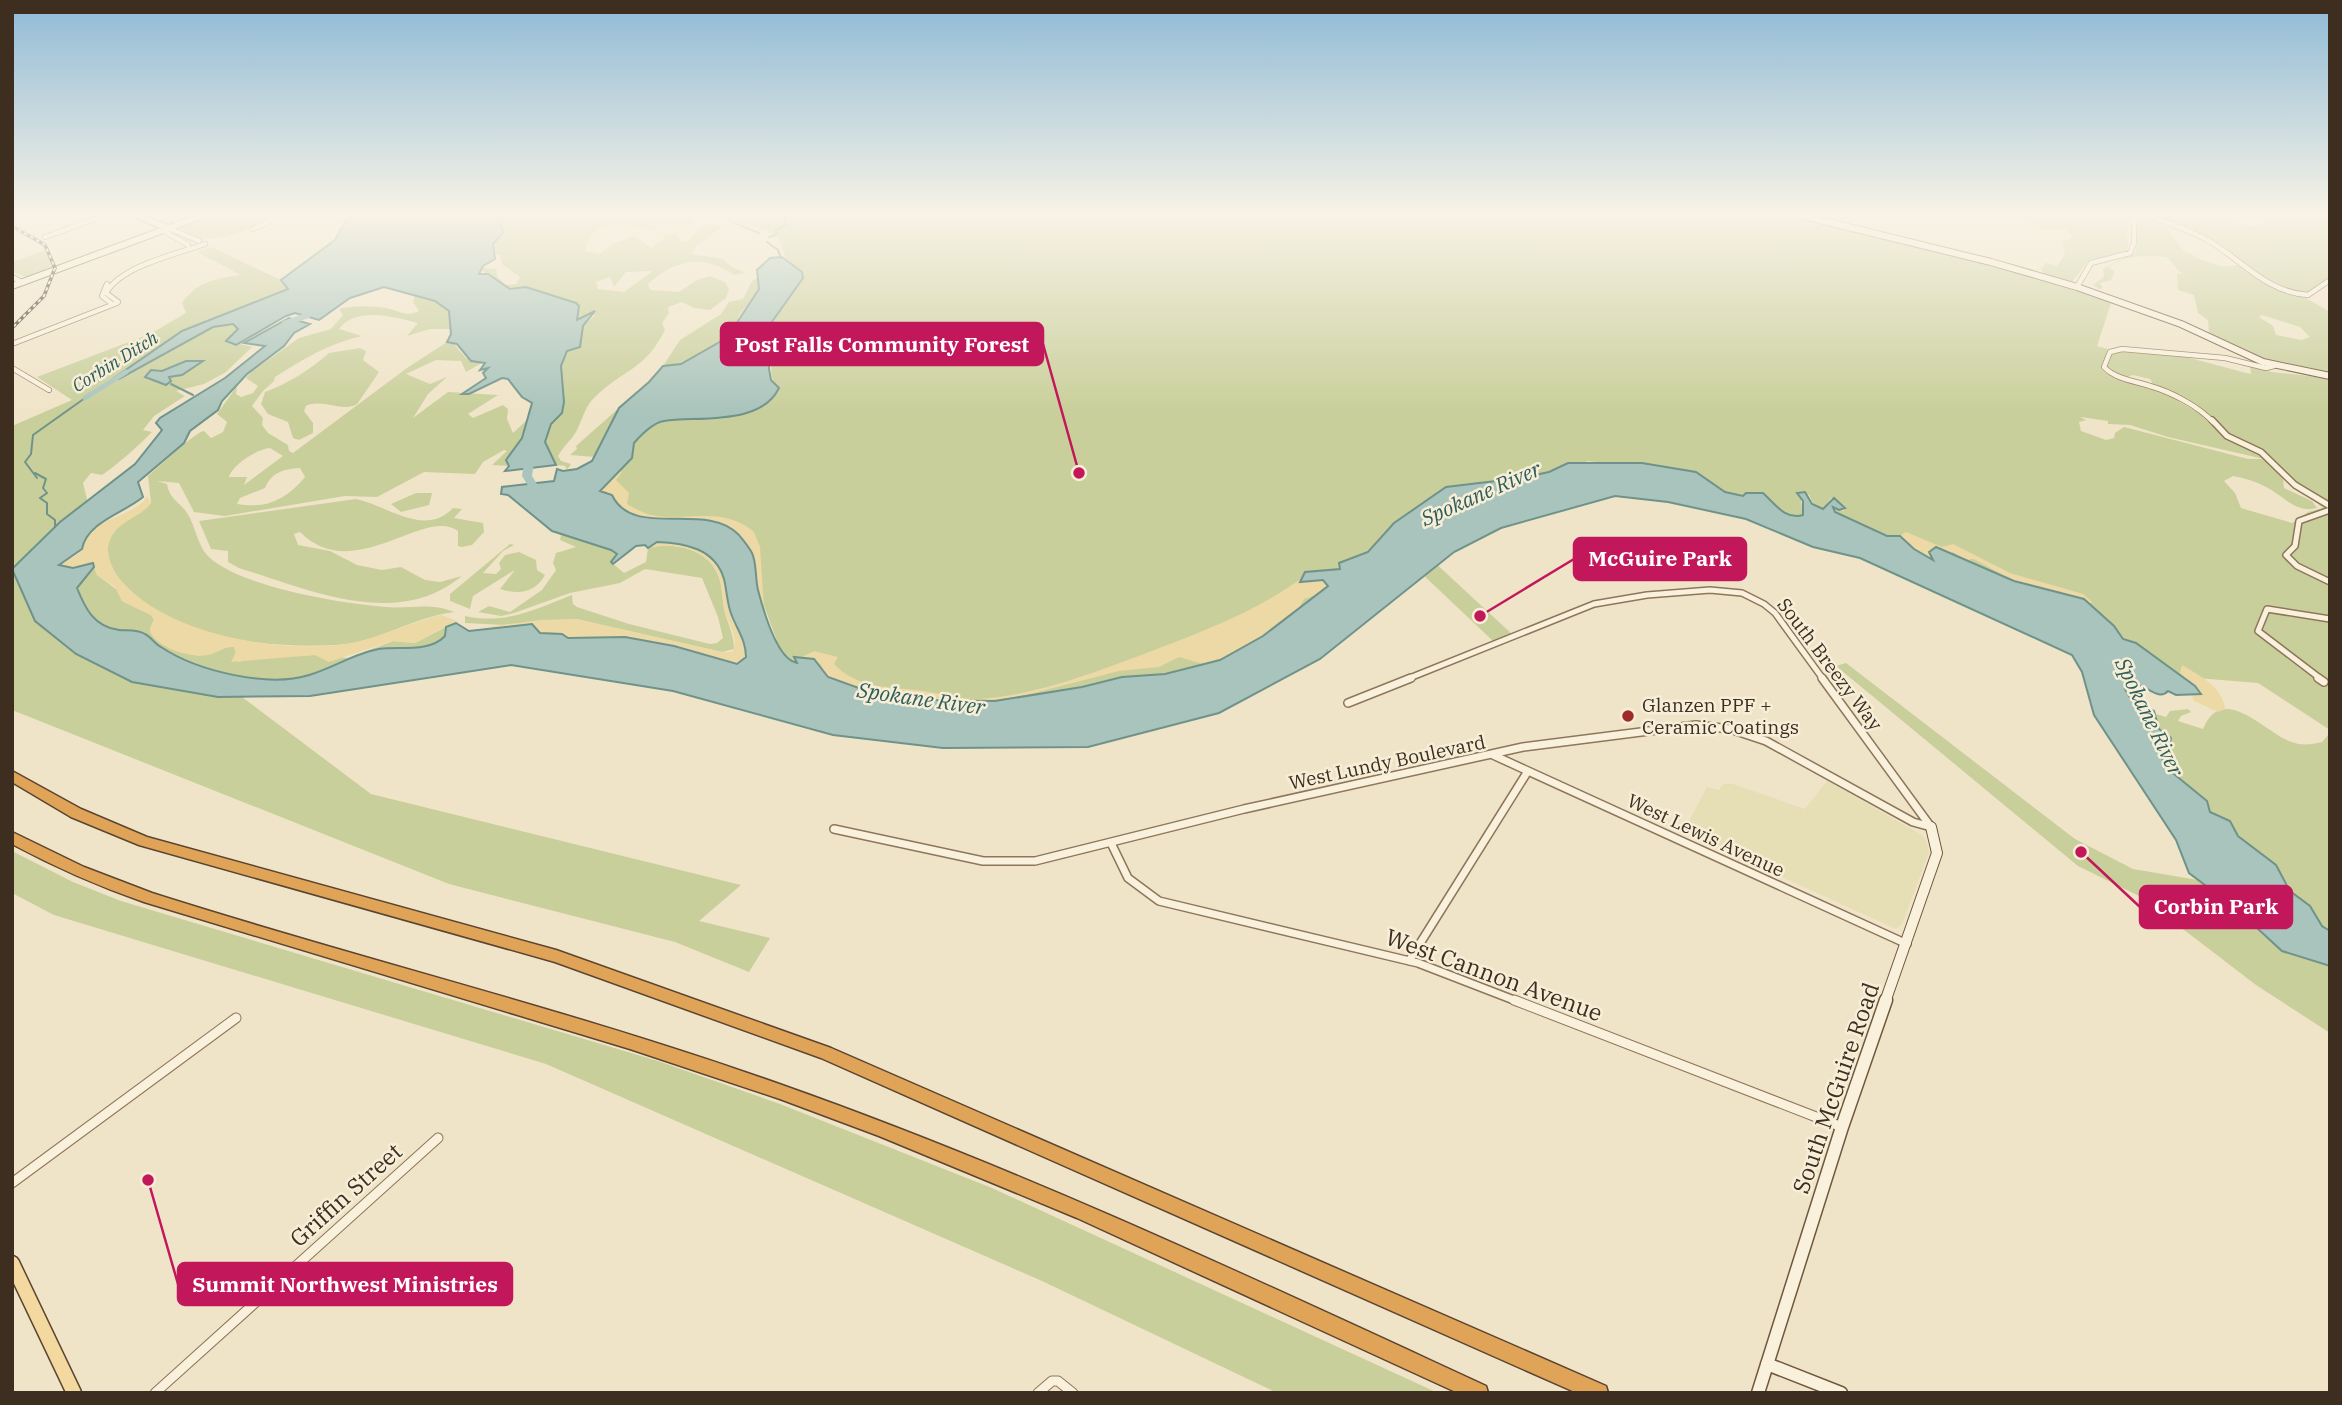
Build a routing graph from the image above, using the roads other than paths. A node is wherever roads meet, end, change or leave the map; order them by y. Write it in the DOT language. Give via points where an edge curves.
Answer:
graph roads {
  1 [pos="115,281"];
  2 [pos="2055,281"];
  3 [pos="2081,281"];
  4 [pos="2264,281"];
  5 [pos="2329,281"];
  6 [pos="2077,287"];
  7 [pos="12,344"];
  8 [pos="2274,366"];
  9 [pos="12,368"];
  10 [pos="2330,376"];
  11 [pos="49,390"];
  12 [pos="2330,508"];
  13 [pos="2330,582"];
  14 [pos="2330,619"];
  15 [pos="2324,682"];
  16 [pos="1348,703"];
  17 [pos="1493,755"];
  18 [pos="1528,771"];
  19 [pos="12,776"];
  20 [pos="1931,827"];
  21 [pos="834,829"];
  22 [pos="12,837"];
  23 [pos="1111,843"];
  24 [pos="1907,944"];
  25 [pos="1409,961"];
  26 [pos="236,1018"];
  27 [pos="1842,1127"];
  28 [pos="438,1138"];
  29 [pos="12,1184"];
  30 [pos="12,1263"];
  31 [pos="1767,1364"];
  32 [pos="74,1393"];
  33 [pos="155,1393"];
  34 [pos="1038,1393"];
  35 [pos="1073,1393"];
  36 [pos="1479,1393"];
  37 [pos="1599,1393"];
  38 [pos="1758,1393"];
  39 [pos="1841,1393"];
  1 -- 7 [label="street" via="106,293 116,303"];
  2 -- 6 [label="street"];
  3 -- 6 [label="street"];
  4 -- 5 [label="street" via="2282,291 2308,295"];
  6 -- 8 [label="street" via="2189,327"];
  8 -- 10 [label="street"];
  8 -- 12 [label="street" via="2122,349 2110,352 2104,367 2110,374 2154,387 2205,413 2227,436 2261,452 2295,485"];
  9 -- 11 [label="street"];
  12 -- 13 [label="street" via="2299,521 2295,546 2286,555 2297,566"];
  14 -- 15 [label="street" via="2267,609 2258,631"];
  16 -- 20 [label="street, South Breezy Way" via="1594,604 1617,598 1727,590 1745,593 1775,613"];
  17 -- 18 [label="street, West Lewis Avenue"];
  17 -- 20 [label="street, West Lundy Boulevard" via="1683,726 1721,728 1766,741 1913,822"];
  17 -- 23 [label="street, West Lundy Boulevard"];
  18 -- 24 [label="street, West Lewis Avenue"];
  18 -- 25 [label="street"];
  19 -- 37 [label="highway" via="76,813 144,841 556,956 826,1053"];
  20 -- 24 [label="street, South McGuire Road" via="1937,853"];
  21 -- 23 [label="street, West Lundy Boulevard" via="1010,863"];
  22 -- 36 [label="highway" via="78,871 163,902 657,1050 835,1112 1036,1193"];
  23 -- 25 [label="street, West Cannon Avenue" via="1137,890 1159,901"];
  24 -- 27 [label="street, South McGuire Road"];
  25 -- 27 [label="street, West Cannon Avenue"];
  26 -- 29 [label="street"];
  27 -- 31 [label="street, South McGuire Road"];
  28 -- 33 [label="street, Griffin Street"];
  30 -- 32 [label="main road"];
  31 -- 38 [label="street, South McGuire Road"];
  31 -- 39 [label="street"];
  34 -- 35 [label="street" via="1052,1381"];
}
